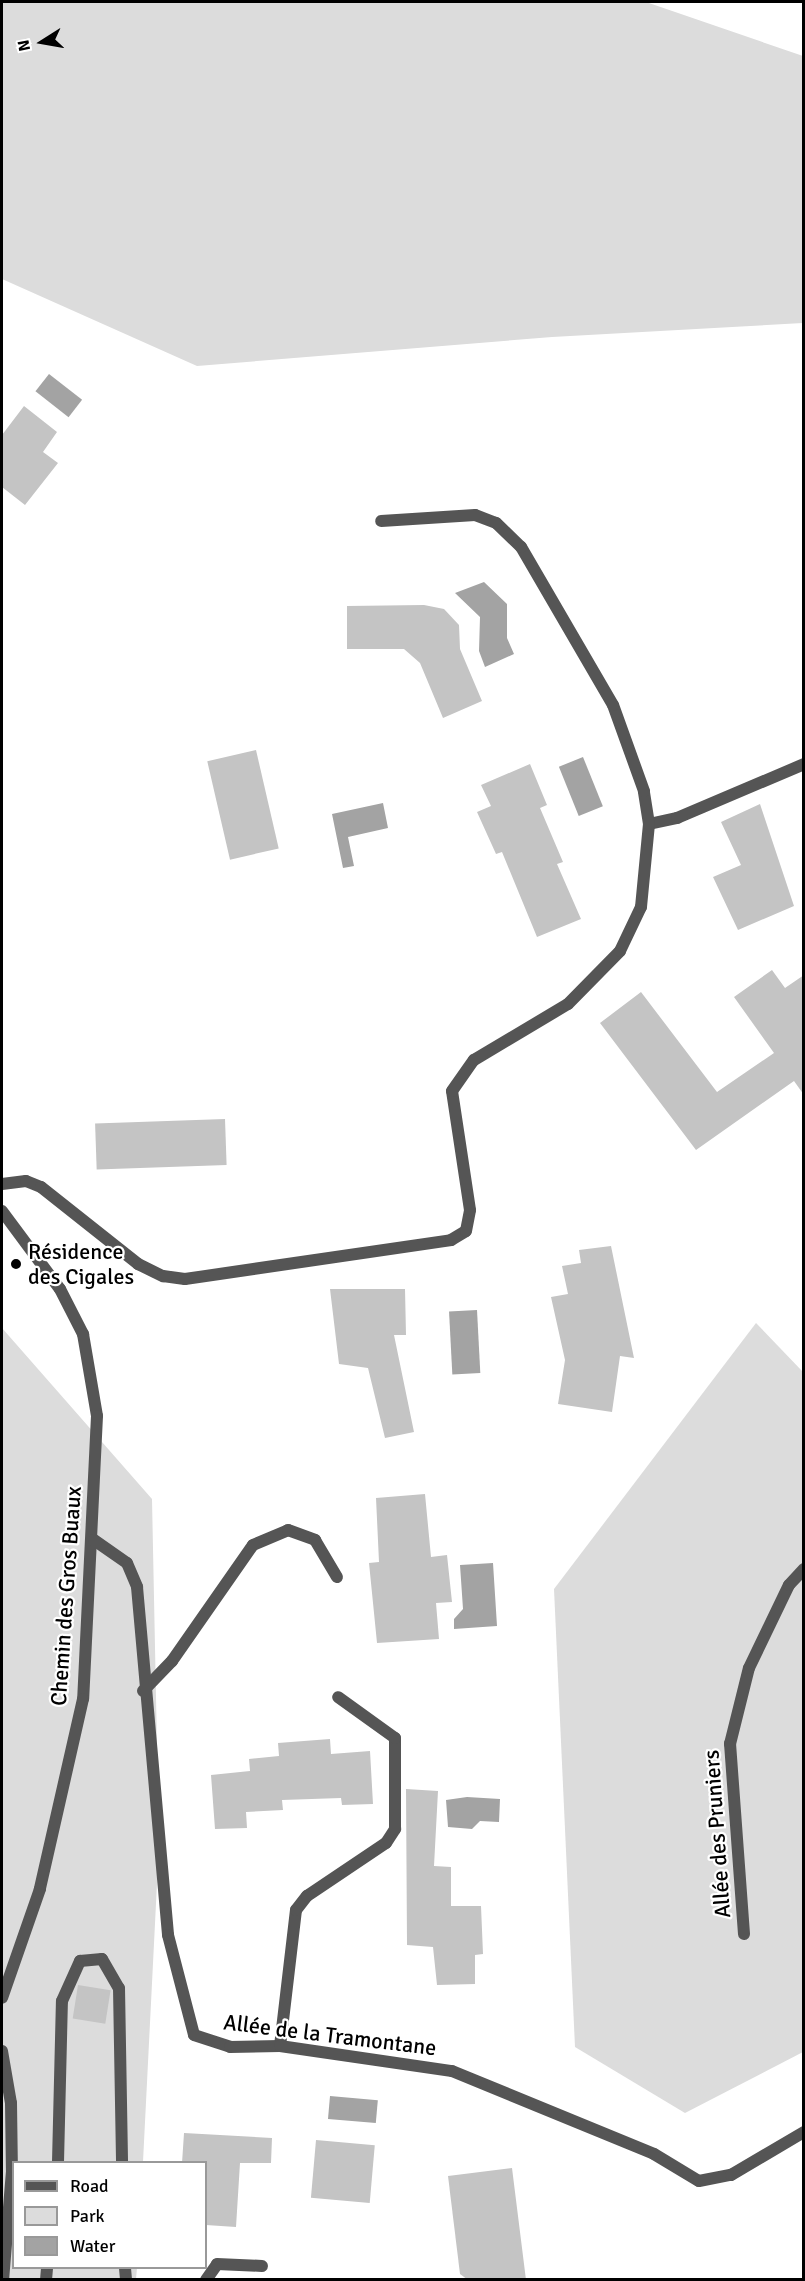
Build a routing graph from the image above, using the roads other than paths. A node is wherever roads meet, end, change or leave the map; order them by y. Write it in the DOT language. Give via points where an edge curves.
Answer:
graph roads {
  1 [pos="381,521"];
  2 [pos="804,764"];
  3 [pos="649,824"];
  4 [pos="2,1184"];
  5 [pos="2,1211"];
  6 [pos="94,1540"];
  7 [pos="804,1569"];
  8 [pos="338,1577"];
  9 [pos="143,1691"];
  10 [pos="338,1697"];
  11 [pos="744,1934"];
  12 [pos="2,1998"];
  13 [pos="280,2046"];
  14 [pos="2,2051"];
  15 [pos="804,2132"];
  16 [pos="58,2161"];
  17 [pos="122,2161"];
  18 [pos="262,2266"];
  19 [pos="3,2280"];
  20 [pos="207,2280"];
  1 -- 3 [label="street" via="475,515 496,523 520,547 613,705 644,791"];
  2 -- 3 [label="street" via="677,818"];
  3 -- 4 [label="street" via="641,906 620,951 568,1004 474,1060 452,1091 470,1210 466,1231 451,1240 185,1279 163,1276 138,1264 41,1187 26,1181"];
  5 -- 6 [label="street, Chemin des Gros Buaux" via="60,1289 83,1335 97,1416"];
  6 -- 9 [label="street, Allée de la Tramontane" via="118,1555 134,1575"];
  6 -- 12 [label="street, Chemin des Gros Buaux" via="83,1699 40,1889"];
  7 -- 11 [label="street, Allée des Pruniers" via="789,1585 749,1668 730,1744"];
  8 -- 9 [label="street" via="315,1540 288,1530 253,1545 172,1661"];
  9 -- 13 [label="street, Allée de la Tramontane" via="166,1916 186,2020 194,2035 209,2043"];
  10 -- 13 [label="street" via="395,1738 395,1829 386,1844 307,1896 296,1910"];
  13 -- 15 [label="street, Allée de la Tramontane" via="452,2071 654,2154 699,2181 731,2175"];
  14 -- 19 [label="street" via="11,2103 12,2171"];
  16 -- 17 [label="street" via="62,2001 80,1961 102,1959 119,1988"];
  18 -- 20 [label="street" via="217,2264"];
}
